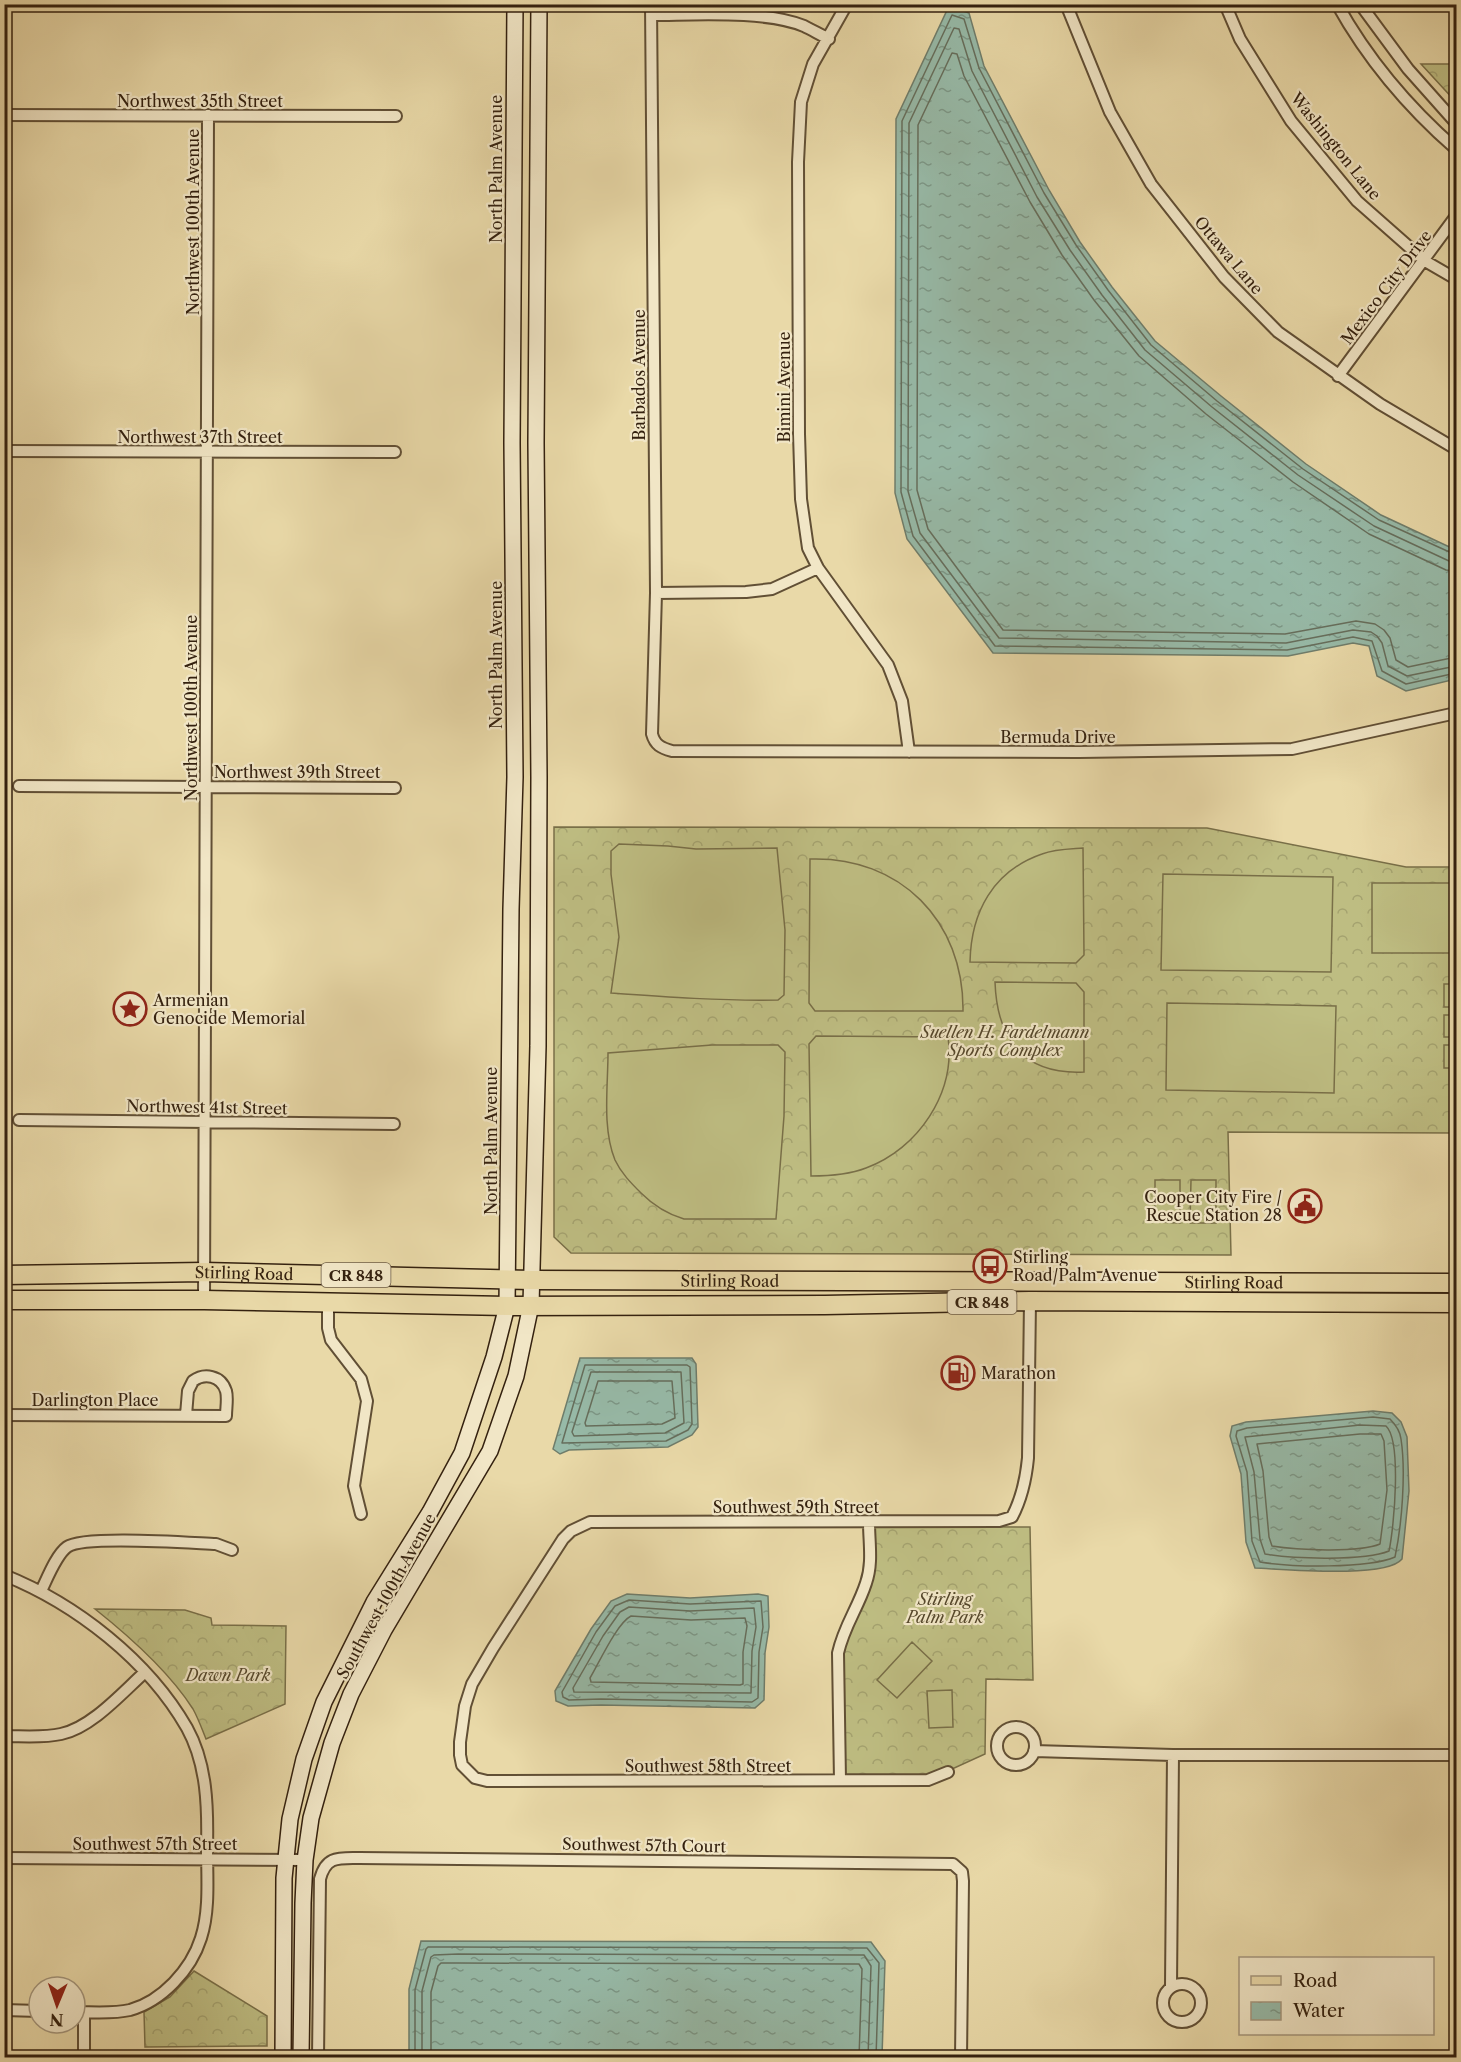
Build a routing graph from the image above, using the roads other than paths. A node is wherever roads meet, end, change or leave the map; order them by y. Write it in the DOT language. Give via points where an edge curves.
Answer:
graph roads {
  1 [pos="516,4"];
  2 [pos="539,4"];
  3 [pos="847,4"];
  4 [pos="1066,4"];
  5 [pos="1225,4"];
  6 [pos="1337,4"];
  7 [pos="1360,4"];
  8 [pos="651,10"];
  9 [pos="829,39"];
  10 [pos="208,115"];
  11 [pos="4,116"];
  12 [pos="396,116"];
  13 [pos="1456,123"];
  14 [pos="1456,149"];
  15 [pos="1456,216"];
  16 [pos="1425,261"];
  17 [pos="1456,279"];
  18 [pos="1338,376"];
  19 [pos="1456,449"];
  20 [pos="4,451"];
  21 [pos="207,452"];
  22 [pos="395,452"];
  23 [pos="513,565"];
  24 [pos="536,565"];
  25 [pos="818,568"];
  26 [pos="656,593"];
  27 [pos="1456,713"];
  28 [pos="657,744"];
  29 [pos="909,752"];
  30 [pos="19,786"];
  31 [pos="206,787"];
  32 [pos="395,788"];
  33 [pos="19,1120"];
  34 [pos="205,1121"];
  35 [pos="394,1124"];
  36 [pos="204,1272"];
  37 [pos="4,1275"];
  38 [pos="508,1279"];
  39 [pos="532,1280"];
  40 [pos="1456,1283"];
  41 [pos="4,1300"];
  42 [pos="204,1300"];
  43 [pos="1030,1301"];
  44 [pos="328,1303"];
  45 [pos="1456,1303"];
  46 [pos="531,1305"];
  47 [pos="507,1306"];
  48 [pos="4,1414"];
  49 [pos="186,1414"];
  50 [pos="361,1514"];
  51 [pos="869,1522"];
  52 [pos="232,1550"];
  53 [pos="4,1575"];
  54 [pos="41,1591"];
  55 [pos="144,1673"];
  56 [pos="4,1736"];
  57 [pos="1034,1751"];
  58 [pos="1173,1755"];
  59 [pos="1456,1755"];
  60 [pos="948,1772"];
  61 [pos="468,1773"];
  62 [pos="840,1780"];
  63 [pos="4,1858"];
  64 [pos="207,1859"];
  65 [pos="285,1859"];
  66 [pos="305,1860"];
  67 [pos="1172,1987"];
  68 [pos="4,2010"];
  69 [pos="27,2011"];
  70 [pos="87,2012"];
  71 [pos="82,2035"];
  72 [pos="84,2058"];
  73 [pos="283,2058"];
  74 [pos="301,2058"];
  75 [pos="318,2058"];
  76 [pos="961,2058"];
  1 -- 23 [label="main road, North Palm Avenue"];
  2 -- 24 [label="main road"];
  3 -- 9 [label="street, Bimini Avenue"];
  4 -- 18 [label="street, Ottawa Lane" via="1110,112 1152,184 1231,285 1278,332"];
  5 -- 16 [label="street, Washington Lane" via="1240,39 1291,121 1358,201"];
  6 -- 14 [label="street" via="1385,75"];
  7 -- 13 [label="street" via="1408,69"];
  8 -- 9 [label="street" via="776,19"];
  8 -- 26 [label="street, Barbados Avenue"];
  9 -- 25 [label="street, Bimini Avenue" via="813,64 801,102 798,162 801,499 808,548"];
  10 -- 11 [label="street, Northwest 35th Street"];
  10 -- 12 [label="street, Northwest 35th Street"];
  10 -- 21 [label="street, Northwest 100th Avenue"];
  15 -- 16 [label="street, Mexico City Drive"];
  16 -- 17 [label="street, Washington Lane"];
  16 -- 18 [label="street, Mexico City Drive"];
  18 -- 19 [label="street, Ottawa Lane"];
  20 -- 21 [label="street, Northwest 37th Street"];
  21 -- 22 [label="street, Northwest 37th Street"];
  21 -- 31 [label="street, Northwest 100th Avenue"];
  23 -- 24 [label="main road"];
  23 -- 38 [label="main road, North Palm Avenue" via="515,777"];
  24 -- 39 [label="main road" via="539,902"];
  25 -- 26 [label="street" via="772,589"];
  25 -- 29 [label="street, Bimini Avenue" via="888,664 902,701"];
  26 -- 28 [label="street, Barbados Avenue" via="652,734"];
  27 -- 29 [label="street, Bermuda Drive" via="1292,749"];
  28 -- 29 [label="street, Bermuda Drive" via="672,750"];
  30 -- 31 [label="street, Northwest 39th Street"];
  31 -- 32 [label="street, Northwest 39th Street"];
  31 -- 34 [label="street, Northwest 100th Avenue"];
  33 -- 34 [label="street, Northwest 41st Street"];
  34 -- 35 [label="street, Northwest 41st Street"];
  34 -- 36 [label="street, Northwest 100th Avenue"];
  36 -- 37 [label="main road, Stirling Road / CR 848"];
  36 -- 38 [label="main road, Stirling Road / CR 848"];
  36 -- 42 [label="street, Northwest 100th Avenue"];
  38 -- 39 [label="main road, Stirling Road / CR 848"];
  38 -- 47 [label="main road, North Palm Avenue"];
  39 -- 40 [label="main road, Stirling Road / CR 848"];
  39 -- 46 [label="main road"];
  41 -- 42 [label="main road, Stirling Road / CR 848"];
  42 -- 44 [label="main road, Stirling Road / CR 848"];
  43 -- 45 [label="main road, Stirling Road / CR 848"];
  43 -- 46 [label="main road, Stirling Road / CR 848"];
  43 -- 51 [label="street, Southwest 59th Street" via="1029,1458 1012,1517 999,1521"];
  44 -- 47 [label="main road, Stirling Road / CR 848"];
  44 -- 50 [label="street" via="331,1340 361,1379 368,1401 354,1486"];
  46 -- 47 [label="main road, Stirling Road / CR 848"];
  46 -- 66 [label="main road, Southwest 100th Avenue" via="516,1376 490,1451 384,1630 351,1694 320,1783"];
  47 -- 65 [label="main road, Southwest 100th Avenue" via="462,1453 374,1602 316,1721 294,1798"];
  48 -- 49 [label="street, Darlington Place"];
  49 -- 49 [label="street, Darlington Place" via="193,1381 207,1376 222,1384 226,1416"];
  51 -- 61 [label="street, Southwest 59th Street" via="604,1521 590,1522 571,1531 472,1684 461,1732 460,1755"];
  51 -- 62 [label="street" via="870,1567 866,1584 838,1653"];
  52 -- 54 [label="street" via="216,1544 89,1541 68,1546"];
  53 -- 54 [label="street"];
  54 -- 55 [label="street" via="102,1632"];
  55 -- 56 [label="street" via="77,1729 50,1736"];
  55 -- 64 [label="street" via="187,1728 196,1749 207,1800"];
  57 -- 58 [label="street"];
  58 -- 59 [label="street"];
  58 -- 67 [label="street"];
  60 -- 62 [label="street, Southwest 58th Street" via="928,1780"];
  61 -- 62 [label="street, Southwest 58th Street" via="487,1781"];
  63 -- 64 [label="street, Southwest 57th Street"];
  64 -- 65 [label="street, Southwest 57th Street"];
  64 -- 70 [label="street" via="201,1938 182,1974 166,1990 130,2010"];
  65 -- 66 [label="street, Southwest 57th Street"];
  65 -- 73 [label="main road, Southwest 100th Avenue"];
  66 -- 74 [label="main road, Southwest 100th Avenue"];
  68 -- 69 [label="street"];
  71 -- 72 [label="street"];
  75 -- 76 [label="street, Southwest 57th Court" via="320,1879 329,1862 359,1858 947,1863 958,1867 963,1881"];
}
